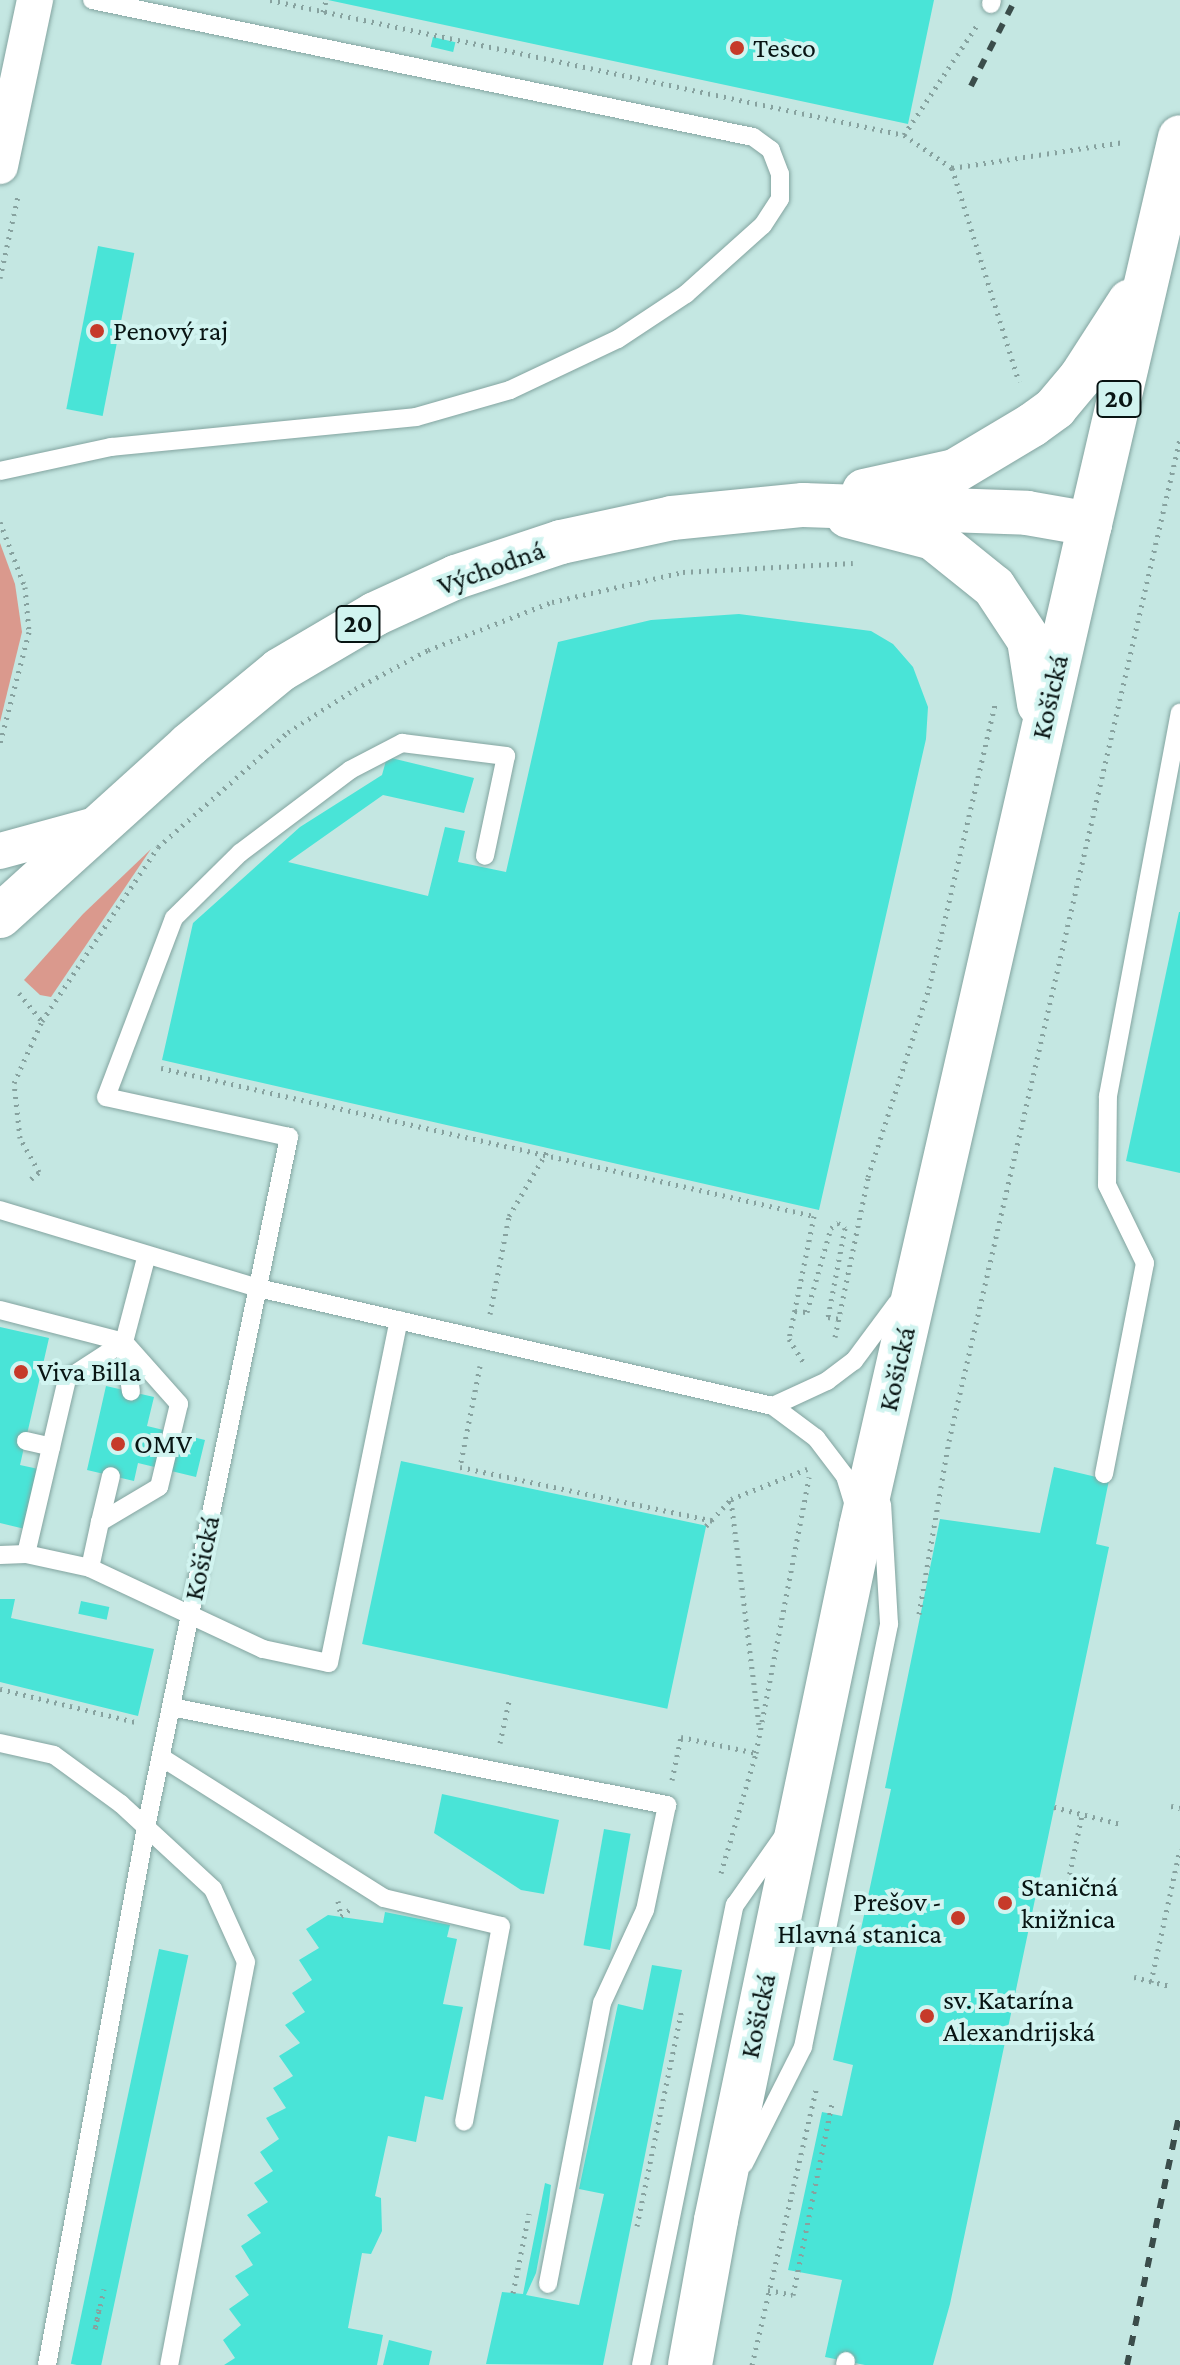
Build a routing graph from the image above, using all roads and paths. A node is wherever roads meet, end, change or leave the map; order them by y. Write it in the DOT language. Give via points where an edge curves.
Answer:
graph roads {
  1 [pos="35,0"];
  2 [pos="92,0"];
  3 [pos="326,1"];
  4 [pos="991,2"];
  5 [pos="323,12"];
  6 [pos="397,16"];
  7 [pos="394,27"];
  8 [pos="703,81"];
  9 [pos="700,91"];
  10 [pos="904,135"];
  11 [pos="1180,137"];
  12 [pos="1124,142"];
  13 [pos="2,143"];
  14 [pos="952,168"];
  15 [pos="1148,273"];
  16 [pos="1180,439"];
  17 [pos="0,471"];
  18 [pos="803,505"];
  19 [pos="0,522"];
  20 [pos="1090,524"];
  21 [pos="866,564"];
  22 [pos="998,691"];
  23 [pos="1180,713"];
  24 [pos="1043,726"];
  25 [pos="0,743"];
  26 [pos="105,823"];
  27 [pos="0,851"];
  28 [pos="485,856"];
  29 [pos="0,916"];
  30 [pos="19,993"];
  31 [pos="42,1021"];
  32 [pos="161,1068"];
  33 [pos="549,1148"];
  34 [pos="545,1155"];
  35 [pos="31,1179"];
  36 [pos="0,1210"];
  37 [pos="146,1258"];
  38 [pos="922,1258"];
  39 [pos="258,1288"];
  40 [pos="0,1310"];
  41 [pos="795,1311"];
  42 [pos="490,1316"];
  43 [pos="505,1319"];
  44 [pos="839,1319"];
  45 [pos="399,1320"];
  46 [pos="485,1339"];
  47 [pos="124,1342"];
  48 [pos="828,1342"];
  49 [pos="814,1360"];
  50 [pos="807,1367"];
  51 [pos="795,1372"];
  52 [pos="827,1381"];
  53 [pos="131,1392"];
  54 [pos="773,1406"];
  55 [pos="816,1438"];
  56 [pos="26,1441"];
  57 [pos="51,1447"];
  58 [pos="878,1451"];
  59 [pos="810,1468"];
  60 [pos="1104,1474"];
  61 [pos="111,1476"];
  62 [pos="731,1499"];
  63 [pos="935,1520"];
  64 [pos="715,1521"];
  65 [pos="100,1522"];
  66 [pos="706,1526"];
  67 [pos="861,1527"];
  68 [pos="26,1554"];
  69 [pos="0,1555"];
  70 [pos="90,1568"];
  71 [pos="189,1618"];
  72 [pos="0,1689"];
  73 [pos="509,1701"];
  74 [pos="171,1707"];
  75 [pos="166,1729"];
  76 [pos="760,1732"];
  77 [pos="0,1743"];
  78 [pos="756,1753"];
  79 [pos="161,1757"];
  80 [pos="494,1771"];
  81 [pos="667,1805"];
  82 [pos="1171,1806"];
  83 [pos="1054,1807"];
  84 [pos="1180,1808"];
  85 [pos="800,1813"];
  86 [pos="1082,1815"];
  87 [pos="1120,1824"];
  88 [pos="146,1827"];
  89 [pos="1180,1849"];
  90 [pos="719,1880"];
  91 [pos="1068,1882"];
  92 [pos="1134,1977"];
  93 [pos="1151,1982"];
  94 [pos="1169,1986"];
  95 [pos="686,1995"];
  96 [pos="832,2104"];
  97 [pos="464,2122"];
  98 [pos="716,2220"];
  99 [pos="634,2240"];
  100 [pos="548,2284"];
  101 [pos="104,2289"];
  102 [pos="768,2290"];
  103 [pos="99,2309"];
  104 [pos="47,2365"];
  105 [pos="169,2365"];
  106 [pos="641,2365"];
  107 [pos="690,2365"];
  1 -- 13 [label="street"];
  2 -- 17 [label="lane" via="753,137 771,150 780,174 780,199 763,225 686,294 618,339 510,390 416,417 111,447"];
  3 -- 5 [label="path"];
  4 -- 10 [label="path"];
  6 -- 7 [label="path"];
  8 -- 9 [label="path"];
  11 -- 15 [label="street, Košická / 20"];
  12 -- 14 [label="path"];
  15 -- 18 [label="street" via="1081,377 1032,425 955,471"];
  15 -- 20 [label="street, Košická / 20"];
  16 -- 63 [label="path"];
  18 -- 20 [label="street, Východná / 20" via="1027,513"];
  18 -- 24 [label="street" via="933,538 994,587 1029,640"];
  18 -- 26 [label="street, Východná / 20" via="672,518 561,542 456,577 375,614 280,670"];
  19 -- 25 [label="path" via="25,587 29,632"];
  20 -- 24 [label="street, Košická"];
  21 -- 31 [label="path" via="768,564 683,572 552,602 476,629 355,689 288,732 158,847"];
  22 -- 44 [label="path" via="929,988 868,1177"];
  23 -- 60 [label="lane" via="1108,1096 1107,1185 1145,1263"];
  24 -- 38 [label="street, Košická"];
  26 -- 27 [label="street"];
  26 -- 29 [label="street, Východná / 20"];
  28 -- 39 [label="lane" via="506,756 402,743 350,770 240,853 174,918 106,1097 289,1137"];
  30 -- 31 [label="path"];
  31 -- 35 [label="path" via="14,1083 20,1138 39,1172"];
  32 -- 34 [label="path"];
  33 -- 34 [label="path"];
  34 -- 41 [label="path" via="814,1216"];
  34 -- 42 [label="path" via="509,1216"];
  36 -- 37 [label="lane, Košická"];
  37 -- 39 [label="lane, Košická"];
  37 -- 47 [label="lane"];
  38 -- 52 [label="lane, Košická" via="883,1326 854,1361"];
  38 -- 58 [label="street, Košická"];
  39 -- 45 [label="lane, Košická"];
  39 -- 71 [label="lane, Košická"];
  40 -- 47 [label="lane"];
  41 -- 44 [label="path" via="807,1312 831,1228 838,1223 845,1228 828,1317"];
  41 -- 50 [label="path" via="789,1339"];
  42 -- 43 [label="path"];
  42 -- 46 [label="path"];
  44 -- 48 [label="path"];
  44 -- 52 [label="path"];
  45 -- 46 [label="lane, Košická"];
  45 -- 71 [label="lane" via="329,1663 263,1649"];
  46 -- 54 [label="lane, Košická"];
  46 -- 64 [label="path" via="460,1467"];
  47 -- 53 [label="lane"];
  47 -- 57 [label="lane" via="67,1379"];
  47 -- 65 [label="lane" via="179,1404 159,1487"];
  49 -- 50 [label="path"];
  50 -- 51 [label="path"];
  52 -- 54 [label="lane, Košická"];
  54 -- 55 [label="lane, Košická"];
  55 -- 59 [label="path"];
  55 -- 67 [label="lane, Košická" via="845,1476"];
  56 -- 57 [label="lane"];
  57 -- 68 [label="lane"];
  58 -- 67 [label="street, Košická"];
  58 -- 98 [label="lane" via="889,1624 803,2047"];
  59 -- 62 [label="path"];
  59 -- 76 [label="path"];
  61 -- 65 [label="lane"];
  62 -- 64 [label="path"];
  62 -- 76 [label="path"];
  64 -- 66 [label="path"];
  65 -- 70 [label="lane"];
  67 -- 85 [label="street, Košická"];
  68 -- 69 [label="lane"];
  68 -- 70 [label="lane"];
  70 -- 71 [label="lane"];
  71 -- 74 [label="lane, Košická"];
  72 -- 75 [label="path"];
  73 -- 80 [label="path"];
  74 -- 75 [label="lane, Košická"];
  74 -- 80 [label="lane"];
  75 -- 79 [label="lane, Košická"];
  76 -- 78 [label="path"];
  77 -- 88 [label="lane" via="54,1755"];
  78 -- 81 [label="path" via="681,1737"];
  78 -- 90 [label="path"];
  79 -- 88 [label="lane, Košická"];
  79 -- 97 [label="lane" via="384,1898 501,1926"];
  80 -- 81 [label="lane"];
  81 -- 100 [label="lane" via="645,1910 602,2003"];
  82 -- 84 [label="path"];
  83 -- 86 [label="path"];
  85 -- 98 [label="street, Košická"];
  85 -- 106 [label="lane" via="735,1905"];
  86 -- 87 [label="path"];
  86 -- 91 [label="path"];
  88 -- 104 [label="lane, Košická"];
  88 -- 105 [label="lane" via="213,1889 246,1962"];
  89 -- 93 [label="path"];
  92 -- 93 [label="path"];
  93 -- 94 [label="path"];
  95 -- 99 [label="path" via="668,2049"];
  96 -- 102 [label="path" via="793,2295"];
  98 -- 107 [label="street, Košická"];
  101 -- 103 [label="path" via="95,2329"];
}
